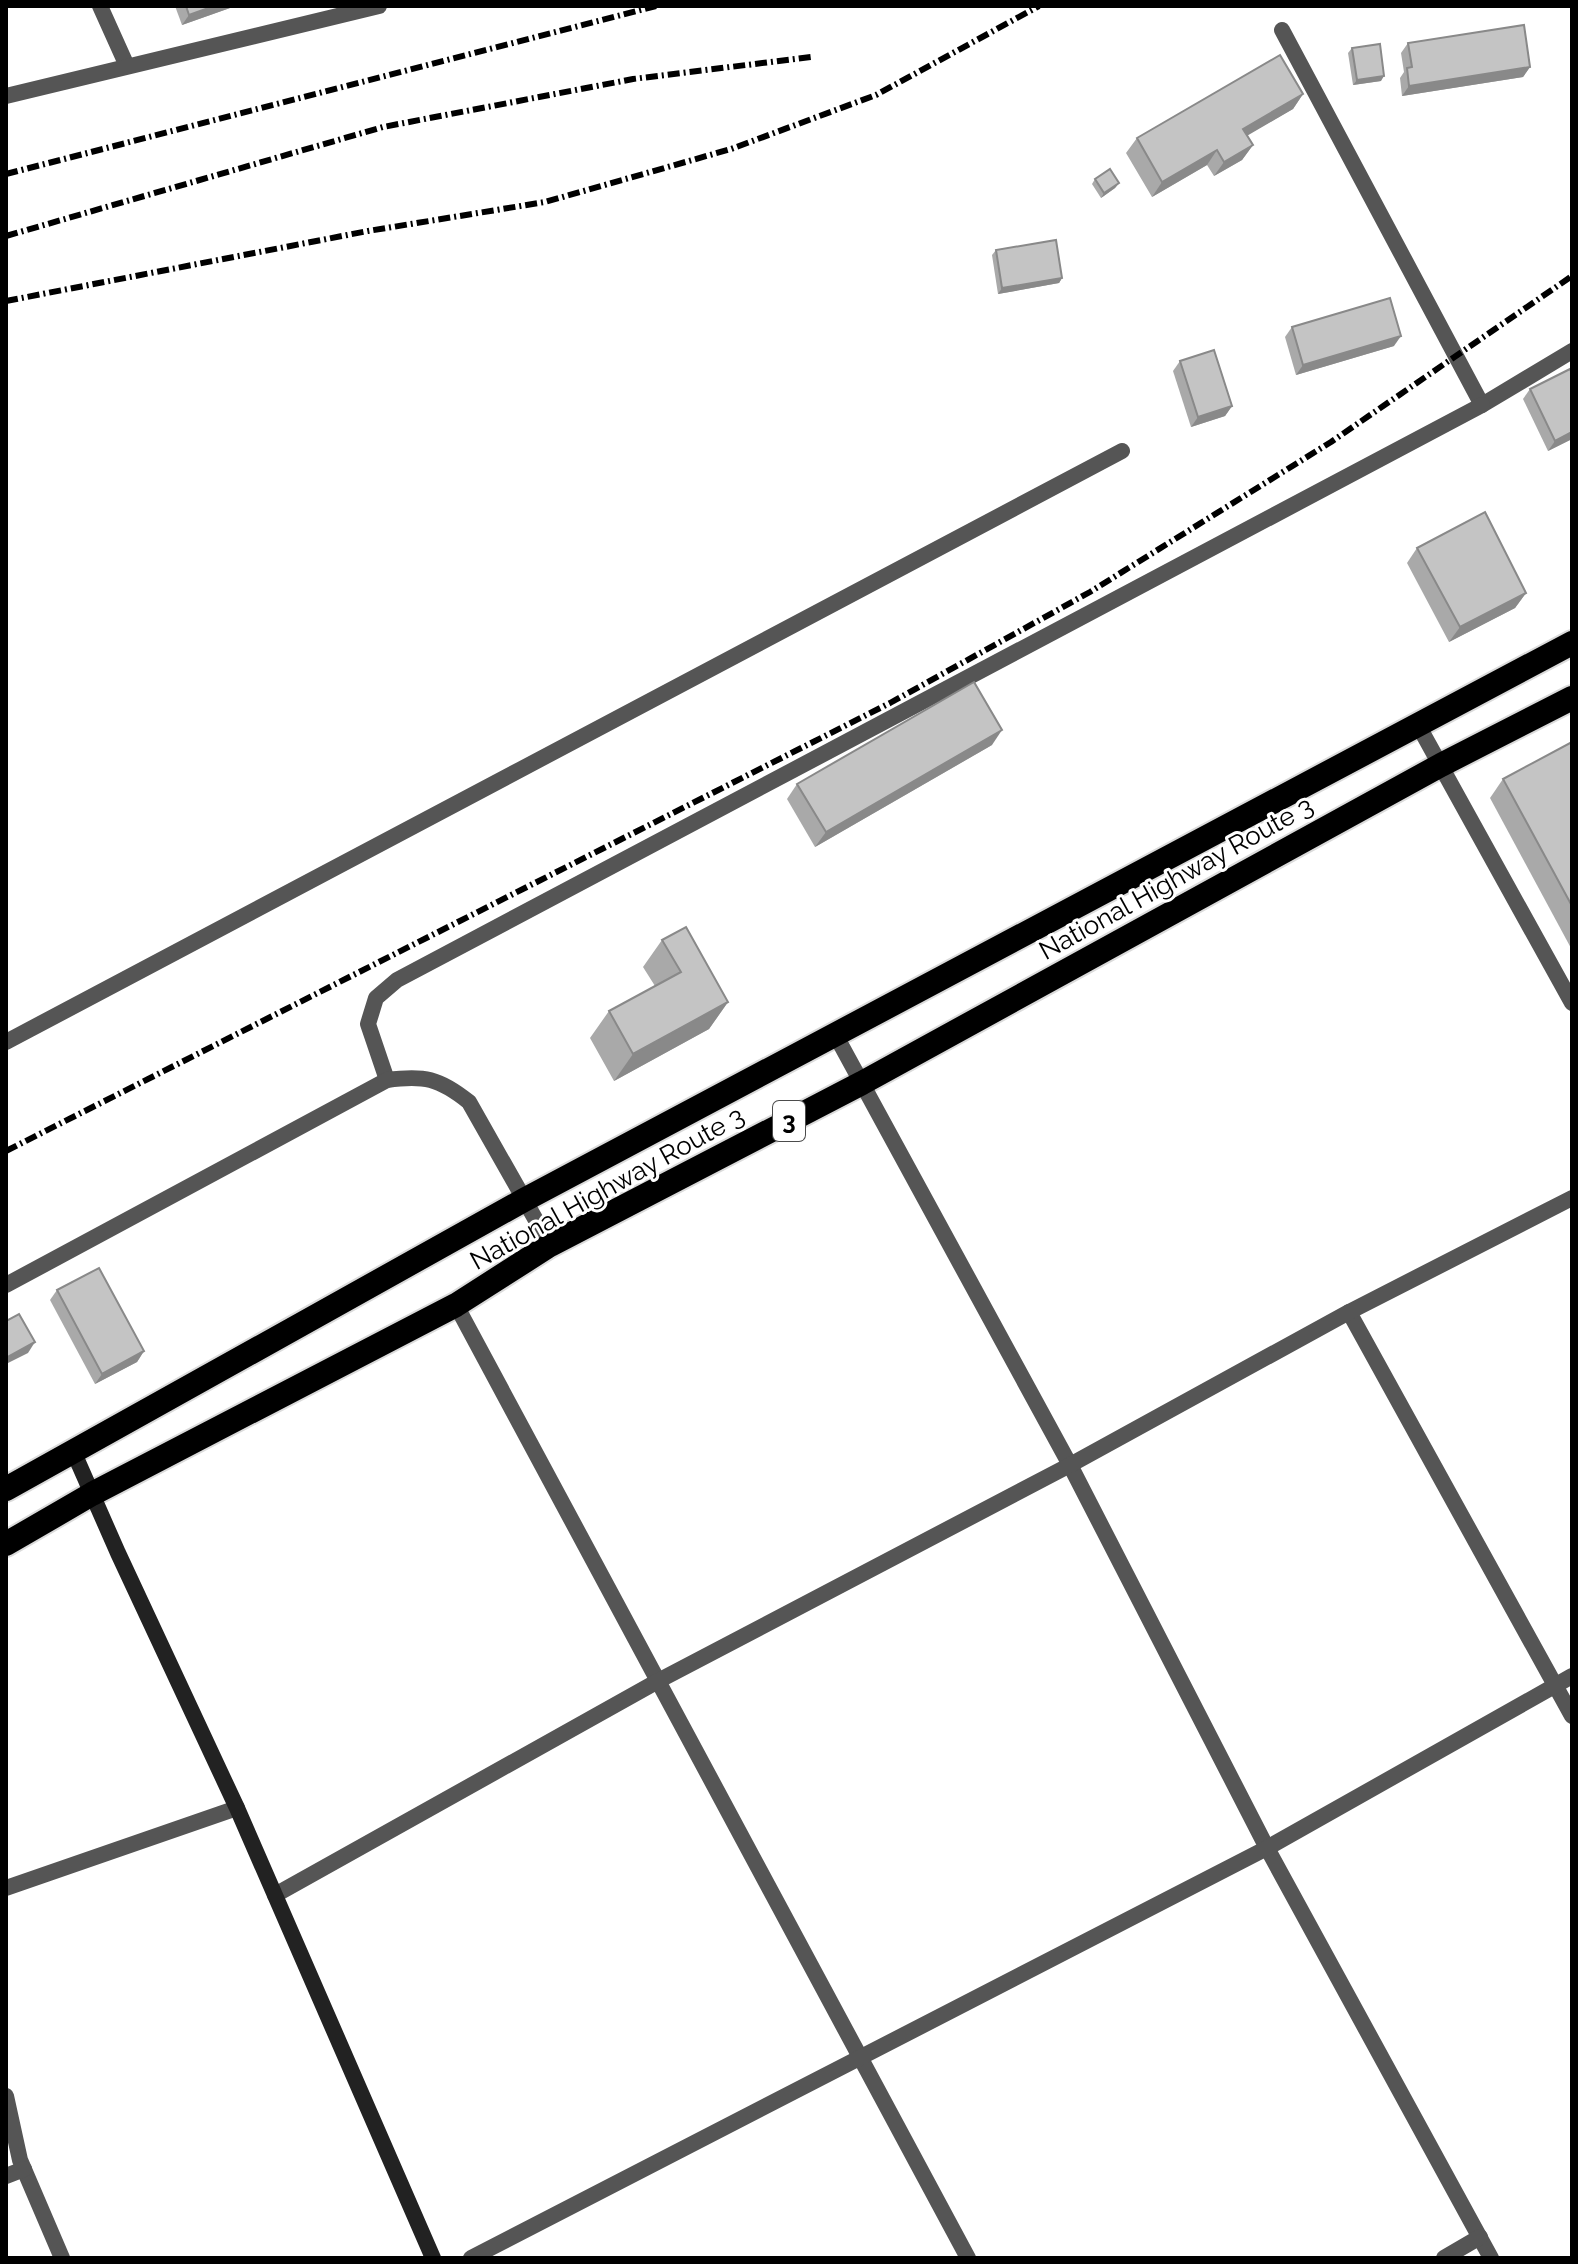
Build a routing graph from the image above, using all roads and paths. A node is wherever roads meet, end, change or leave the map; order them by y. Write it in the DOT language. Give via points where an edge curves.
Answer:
graph roads {
  1 [pos="100,6"];
  2 [pos="379,6"];
  3 [pos="1282,30"];
  4 [pos="127,66"];
  5 [pos="6,96"];
  6 [pos="1572,351"];
  7 [pos="1482,405"];
  8 [pos="1122,451"];
  9 [pos="1572,643"];
  10 [pos="1572,698"];
  11 [pos="1417,723"];
  12 [pos="1441,765"];
  13 [pos="1572,1003"];
  14 [pos="835,1034"];
  15 [pos="6,1042"];
  16 [pos="387,1080"];
  17 [pos="862,1083"];
  18 [pos="1572,1198"];
  19 [pos="524,1200"];
  20 [pos="550,1245"];
  21 [pos="6,1285"];
  22 [pos="456,1305"];
  23 [pos="1349,1312"];
  24 [pos="74,1453"];
  25 [pos="1070,1465"];
  26 [pos="6,1489"];
  27 [pos="92,1494"];
  28 [pos="6,1544"];
  29 [pos="1572,1676"];
  30 [pos="658,1681"];
  31 [pos="1555,1685"];
  32 [pos="1572,1716"];
  33 [pos="237,1808"];
  34 [pos="1267,1848"];
  35 [pos="6,1888"];
  36 [pos="275,1895"];
  37 [pos="862,2057"];
  38 [pos="6,2096"];
  39 [pos="24,2169"];
  40 [pos="6,2176"];
  41 [pos="1480,2237"];
  42 [pos="62,2258"];
  43 [pos="433,2258"];
  44 [pos="471,2258"];
  45 [pos="968,2258"];
  46 [pos="1444,2258"];
  47 [pos="1491,2258"];
  1 -- 4 [label="street"];
  2 -- 4 [label="street"];
  3 -- 7 [label="street"];
  4 -- 5 [label="street"];
  6 -- 7 [label="street"];
  7 -- 16 [label="street" via="397,980 376,998 368,1024"];
  8 -- 15 [label="street"];
  9 -- 11 [label="highway, National Highway Route 3 / 3"];
  10 -- 12 [label="highway, National Highway Route 3 / 3"];
  11 -- 12 [label="street"];
  11 -- 14 [label="highway, National Highway Route 3 / 3"];
  12 -- 13 [label="street"];
  12 -- 17 [label="highway, National Highway Route 3 / 3"];
  14 -- 17 [label="street"];
  14 -- 19 [label="highway, National Highway Route 3 / 3"];
  16 -- 19 [label="street" via="429,1079 469,1102"];
  16 -- 21 [label="street"];
  17 -- 20 [label="highway, National Highway Route 3 / 3"];
  17 -- 25 [label="street"];
  18 -- 23 [label="street"];
  19 -- 20 [label="street"];
  19 -- 24 [label="highway, National Highway Route 3 / 3"];
  20 -- 22 [label="highway, National Highway Route 3 / 3"];
  22 -- 27 [label="highway, National Highway Route 3 / 3"];
  22 -- 30 [label="street"];
  23 -- 25 [label="street"];
  23 -- 31 [label="street"];
  24 -- 26 [label="highway, National Highway Route 3 / 3"];
  24 -- 27 [label="street"];
  25 -- 30 [label="street"];
  25 -- 34 [label="street"];
  27 -- 28 [label="highway, National Highway Route 3 / 3"];
  27 -- 33 [label="street"];
  29 -- 31 [label="street"];
  30 -- 36 [label="street"];
  30 -- 37 [label="street"];
  31 -- 32 [label="street"];
  31 -- 34 [label="street"];
  33 -- 35 [label="street"];
  33 -- 36 [label="street"];
  34 -- 37 [label="street"];
  34 -- 41 [label="street"];
  36 -- 43 [label="street"];
  37 -- 44 [label="street"];
  37 -- 45 [label="street"];
  38 -- 39 [label="street"];
  39 -- 40 [label="street"];
  39 -- 42 [label="street"];
  41 -- 46 [label="street"];
  41 -- 47 [label="street"];
}
